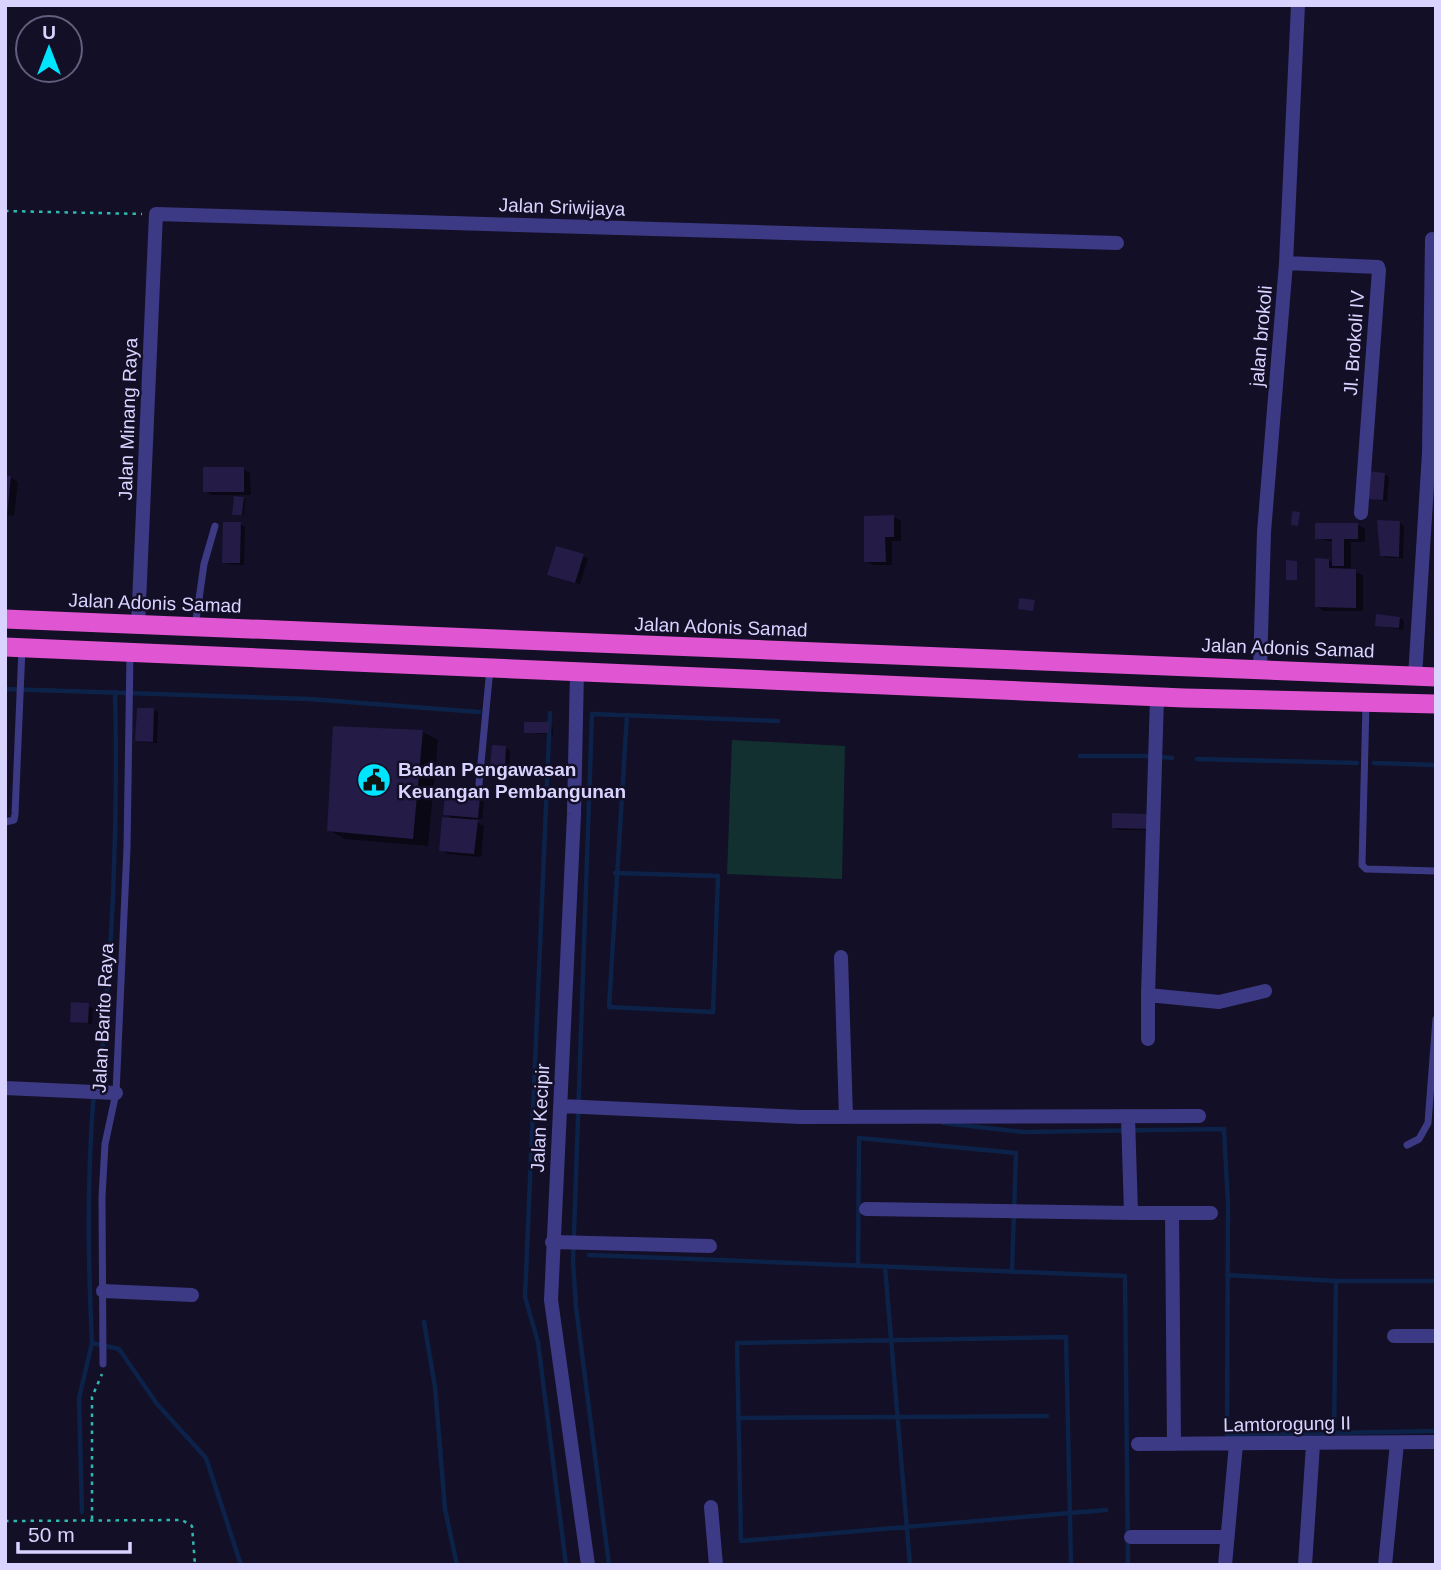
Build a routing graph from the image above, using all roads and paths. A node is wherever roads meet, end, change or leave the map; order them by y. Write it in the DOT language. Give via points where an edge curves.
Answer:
graph roads {
  1 [pos="1298,5"];
  2 [pos="5,211"];
  3 [pos="156,214"];
  4 [pos="1432,239"];
  5 [pos="1117,243"];
  6 [pos="1286,263"];
  7 [pos="1361,513"];
  8 [pos="215,526"];
  9 [pos="5,619"];
  10 [pos="138,626"];
  11 [pos="195,627"];
  12 [pos="14,647"];
  13 [pos="130,652"];
  14 [pos="923,658"];
  15 [pos="490,668"];
  16 [pos="1260,669"];
  17 [pos="577,671"];
  18 [pos="1415,677"];
  19 [pos="1436,677"];
  20 [pos="922,685"];
  21 [pos="1157,697"];
  22 [pos="1366,702"];
  23 [pos="1436,704"];
  24 [pos="479,784"];
  25 [pos="5,822"];
  26 [pos="1436,872"];
  27 [pos="841,957"];
  28 [pos="1265,991"];
  29 [pos="1148,995"];
  30 [pos="1436,1019"];
  31 [pos="1148,1039"];
  32 [pos="5,1088"];
  33 [pos="116,1093"];
  34 [pos="567,1107"];
  35 [pos="1199,1116"];
  36 [pos="846,1117"];
  37 [pos="1129,1127"];
  38 [pos="1407,1145"];
  39 [pos="866,1209"];
  40 [pos="1130,1213"];
  41 [pos="1172,1213"];
  42 [pos="1210,1213"];
  43 [pos="552,1242"];
  44 [pos="710,1246"];
  45 [pos="103,1291"];
  46 [pos="192,1295"];
  47 [pos="1394,1335"];
  48 [pos="1436,1336"];
  49 [pos="103,1364"];
  50 [pos="1436,1442"];
  51 [pos="1396,1443"];
  52 [pos="1138,1444"];
  53 [pos="1174,1444"];
  54 [pos="1236,1444"];
  55 [pos="1313,1445"];
  56 [pos="711,1507"];
  57 [pos="92,1520"];
  58 [pos="5,1521"];
  59 [pos="1131,1537"];
  60 [pos="1227,1537"];
  61 [pos="195,1565"];
  62 [pos="588,1565"];
  63 [pos="716,1565"];
  64 [pos="1225,1565"];
  65 [pos="1305,1565"];
  66 [pos="1385,1565"];
  1 -- 6 [label="street, jalan brokoli"];
  2 -- 3 [label="path"];
  3 -- 5 [label="street, Jalan Sriwijaya"];
  3 -- 10 [label="street, Jalan Minang Raya"];
  4 -- 18 [label="street" via="1429,453"];
  6 -- 7 [label="street, Jl. Brokoli IV" via="1379,270"];
  6 -- 16 [label="street, jalan brokoli" via="1264,532"];
  8 -- 11 [label="lane"];
  9 -- 10 [label="highway, Jalan Adonis Samad"];
  10 -- 11 [label="highway, Jalan Adonis Samad"];
  11 -- 14 [label="highway, Jalan Adonis Samad"];
  12 -- 13 [label="highway"];
  12 -- 25 [label="lane" via="15,814 14,820"];
  13 -- 15 [label="highway"];
  13 -- 33 [label="lane, Jalan Barito Raya"];
  14 -- 16 [label="highway, Jalan Adonis Samad"];
  14 -- 20 [label="highway"];
  15 -- 17 [label="highway"];
  15 -- 24 [label="lane"];
  16 -- 18 [label="highway, Jalan Adonis Samad"];
  17 -- 20 [label="highway"];
  17 -- 34 [label="street, Jalan Kecipir"];
  18 -- 19 [label="highway, Jalan Adonis Samad"];
  20 -- 21 [label="highway"];
  21 -- 22 [label="highway"];
  21 -- 29 [label="street"];
  22 -- 23 [label="highway"];
  22 -- 26 [label="lane" via="1362,865 1366,869"];
  27 -- 36 [label="street"];
  28 -- 29 [label="street" via="1219,1002"];
  29 -- 31 [label="street"];
  30 -- 38 [label="lane" via="1428,1122 1419,1139"];
  32 -- 33 [label="street"];
  33 -- 45 [label="lane, Jalan Barito Raya" via="105,1144"];
  34 -- 36 [label="street"];
  34 -- 43 [label="street, Jalan Kecipir"];
  35 -- 37 [label="street"];
  36 -- 37 [label="street"];
  37 -- 40 [label="street"];
  39 -- 40 [label="street"];
  40 -- 41 [label="street"];
  41 -- 42 [label="street"];
  41 -- 53 [label="street"];
  43 -- 44 [label="street"];
  43 -- 62 [label="street, Jalan Kecipir" via="551,1300"];
  45 -- 46 [label="street"];
  45 -- 49 [label="lane, Jalan Barito Raya"];
  47 -- 48 [label="street"];
  49 -- 57 [label="path" via="92,1396"];
  50 -- 51 [label="street, Lamtorogung II"];
  51 -- 55 [label="street, Lamtorogung II"];
  51 -- 66 [label="street"];
  52 -- 53 [label="street, Lamtorogung II"];
  53 -- 54 [label="street, Lamtorogung II"];
  54 -- 55 [label="street, Lamtorogung II"];
  54 -- 60 [label="street"];
  55 -- 65 [label="street"];
  56 -- 63 [label="street"];
  57 -- 58 [label="path"];
  57 -- 61 [label="path" via="182,1520 191,1526"];
  59 -- 60 [label="street"];
  60 -- 64 [label="street"];
}
